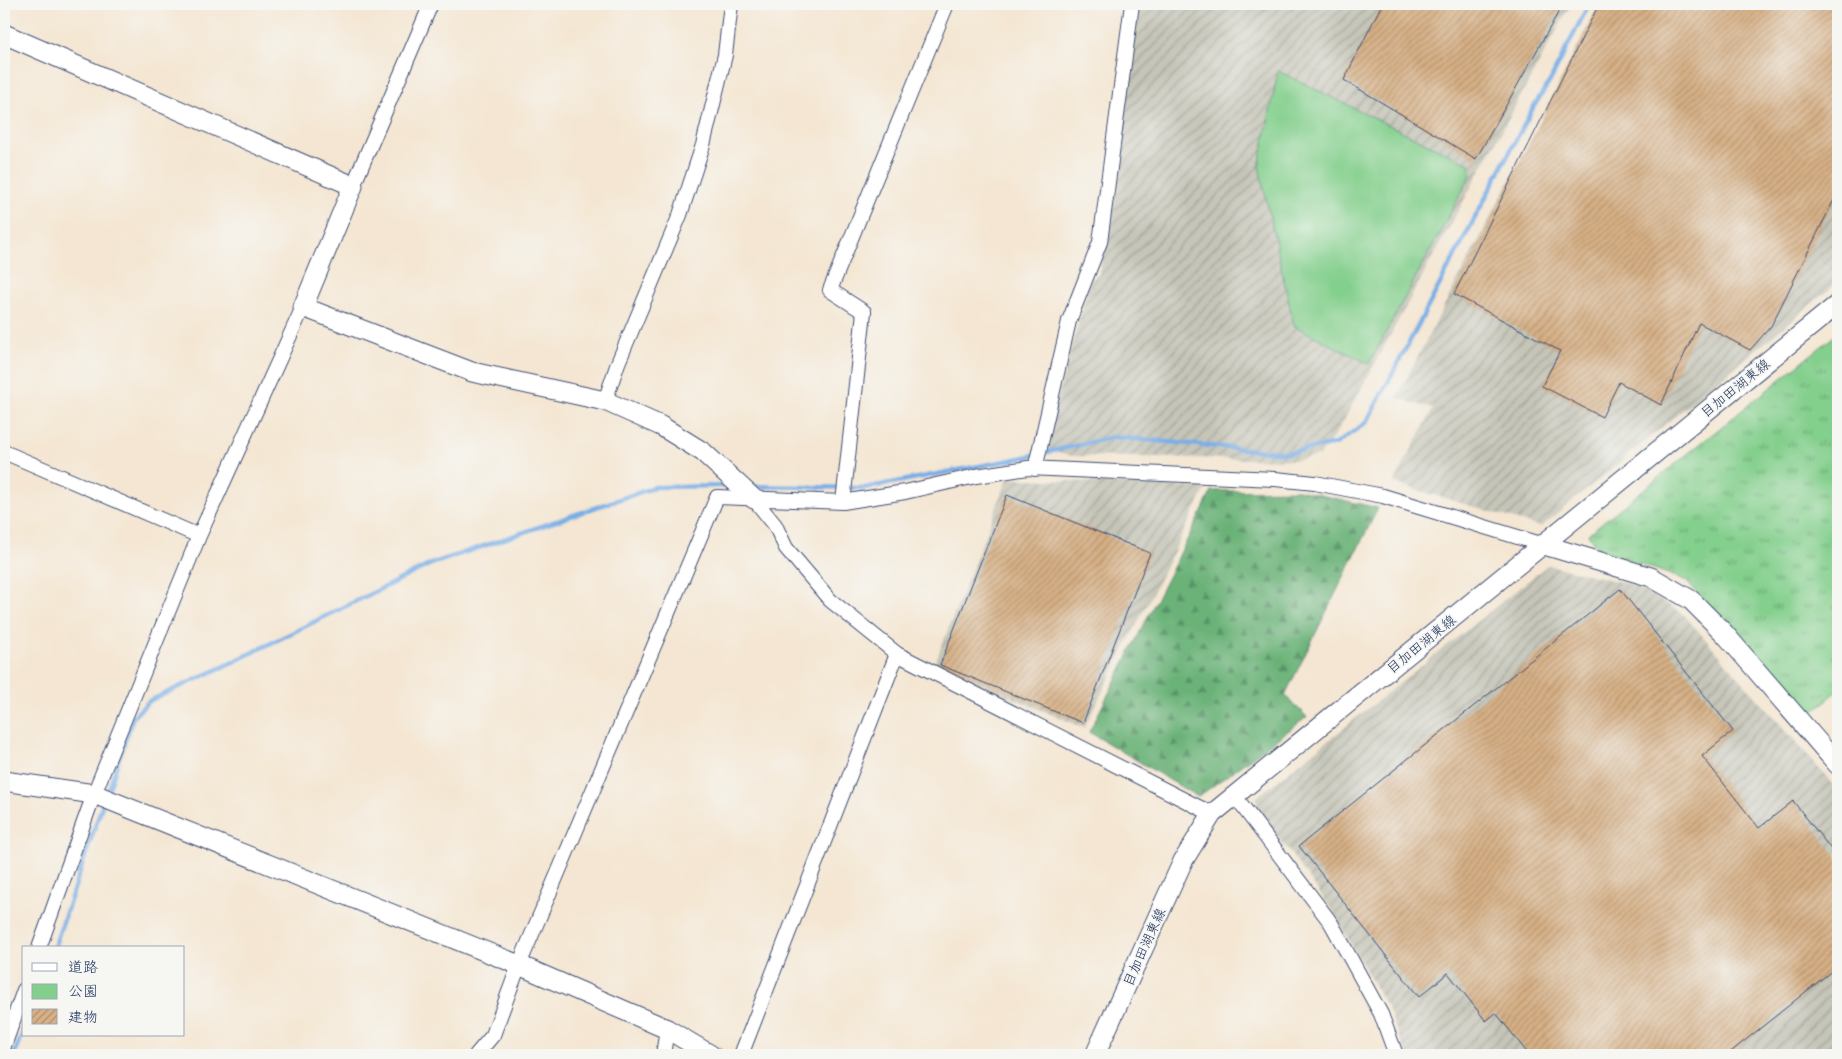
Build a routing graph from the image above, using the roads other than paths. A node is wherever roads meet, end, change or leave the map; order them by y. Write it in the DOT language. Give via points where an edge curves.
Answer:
graph roads {
  1 [pos="431,4"];
  2 [pos="731,4"];
  3 [pos="947,4"];
  4 [pos="1132,4"];
  5 [pos="4,34"];
  6 [pos="353,186"];
  7 [pos="1838,304"];
  8 [pos="303,307"];
  9 [pos="604,401"];
  10 [pos="4,452"];
  11 [pos="1035,469"];
  12 [pos="754,499"];
  13 [pos="843,502"];
  14 [pos="198,536"];
  15 [pos="1544,545"];
  16 [pos="897,654"];
  17 [pos="1838,765"];
  18 [pos="4,781"];
  19 [pos="94,794"];
  20 [pos="1234,794"];
  21 [pos="1212,814"];
  22 [pos="40,946"];
  23 [pos="520,965"];
  24 [pos="22,996"];
  25 [pos="667,1028"];
  26 [pos="4,1046"];
  27 [pos="476,1055"];
  28 [pos="663,1055"];
  29 [pos="711,1055"];
  30 [pos="740,1055"];
  31 [pos="1095,1055"];
  32 [pos="1396,1055"];
  1 -- 6 [label="street"];
  2 -- 9 [label="street" via="725,55 703,145 680,215"];
  3 -- 13 [label="street" via="830,290 864,312"];
  4 -- 11 [label="street" via="1100,242 1069,321"];
  5 -- 6 [label="street"];
  6 -- 8 [label="street"];
  7 -- 15 [label="street, 目加田湖東線"];
  8 -- 9 [label="street" via="472,372"];
  8 -- 14 [label="street"];
  9 -- 12 [label="street" via="661,426 703,452"];
  10 -- 14 [label="street"];
  11 -- 13 [label="street" via="976,476"];
  11 -- 15 [label="street" via="1247,477 1316,483 1383,496"];
  12 -- 13 [label="street"];
  12 -- 16 [label="street" via="775,525 786,548 830,600"];
  12 -- 23 [label="street" via="717,497"];
  14 -- 19 [label="street"];
  15 -- 17 [label="street" via="1651,577 1691,600 1724,633"];
  15 -- 20 [label="street, 目加田湖東線"];
  16 -- 21 [label="street"];
  16 -- 30 [label="street"];
  18 -- 19 [label="street"];
  19 -- 22 [label="street"];
  19 -- 23 [label="street"];
  20 -- 21 [label="street, 目加田湖東線"];
  20 -- 32 [label="street" via="1331,923 1381,1014"];
  21 -- 31 [label="street, 目加田湖東線" via="1183,861"];
  23 -- 25 [label="street"];
  23 -- 27 [label="street" via="493,1035"];
  24 -- 26 [label="street"];
  25 -- 28 [label="street"];
  25 -- 29 [label="street"];
}
